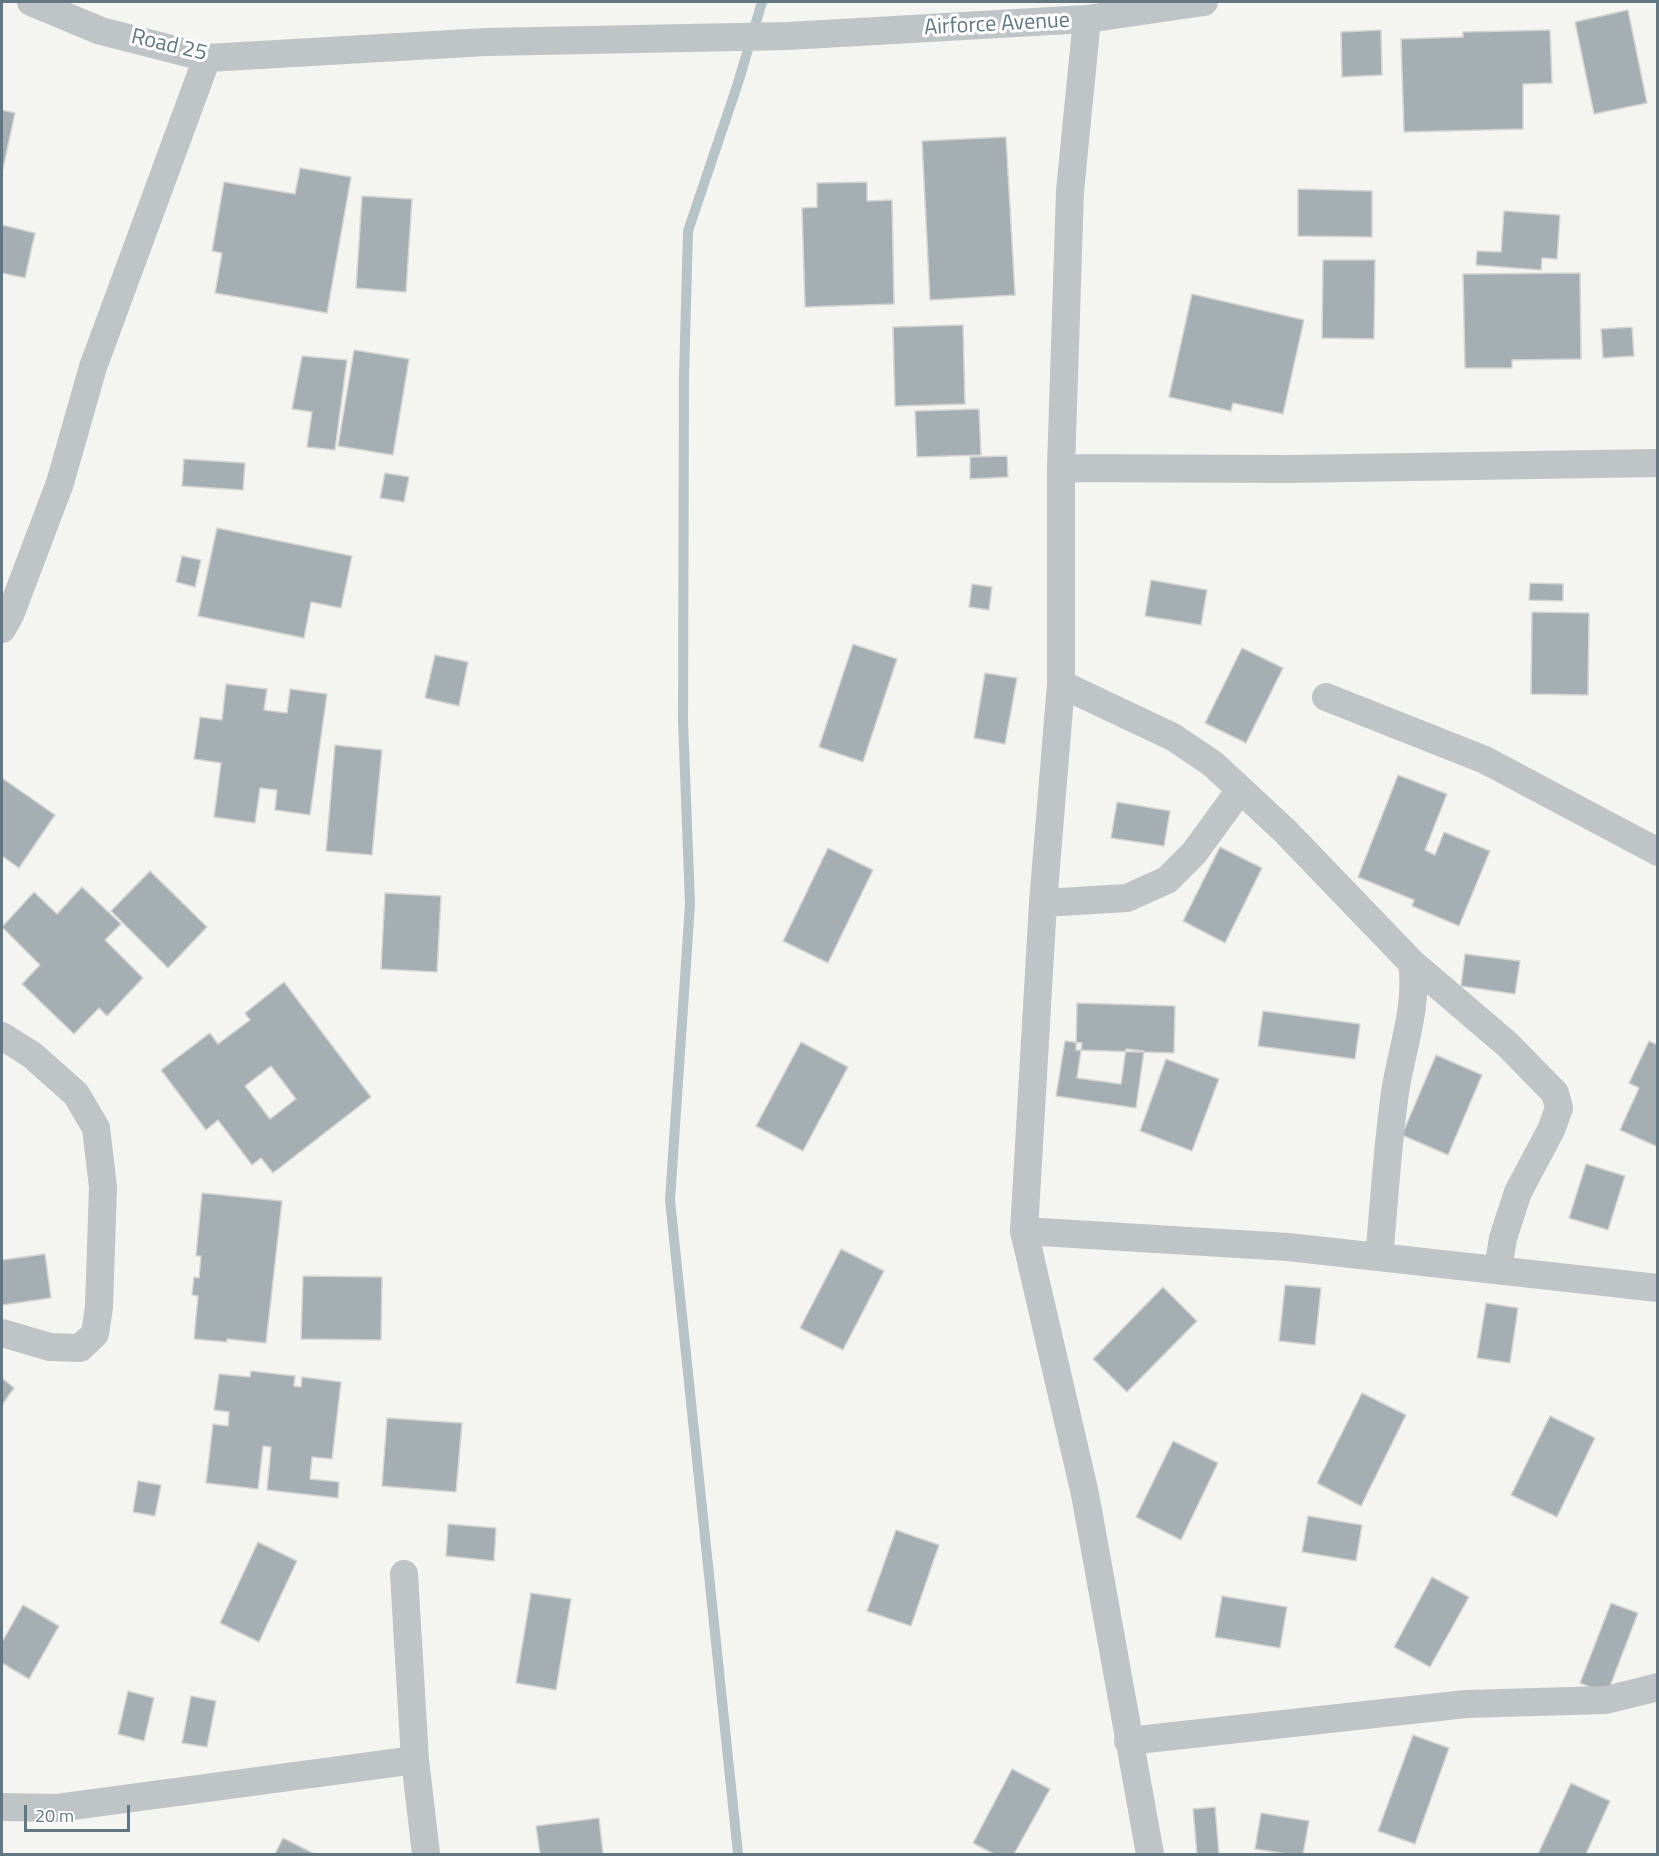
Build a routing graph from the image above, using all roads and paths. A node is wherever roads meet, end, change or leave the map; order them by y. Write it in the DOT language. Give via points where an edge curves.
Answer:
graph roads {
  1 [pos="31,2"];
  2 [pos="1204,2"];
  3 [pos="1087,19"];
  4 [pos="350,50"];
  5 [pos="207,58"];
  6 [pos="1658,463"];
  7 [pos="1061,468"];
  8 [pos="2,629"];
  9 [pos="1061,684"];
  10 [pos="1326,697"];
  11 [pos="1240,790"];
  12 [pos="1658,852"];
  13 [pos="1043,903"];
  14 [pos="1412,963"];
  15 [pos="2,1036"];
  16 [pos="1024,1231"];
  17 [pos="1379,1257"];
  18 [pos="1498,1270"];
  19 [pos="1658,1287"];
  20 [pos="2,1333"];
  21 [pos="404,1574"];
  22 [pos="1658,1687"];
  23 [pos="1128,1740"];
  24 [pos="415,1760"];
  25 [pos="2,1807"];
  26 [pos="426,1854"];
  27 [pos="1150,1854"];
  1 -- 5 [label="street, Road 25" via="101,30"];
  2 -- 3 [label="street, Airforce Avenue"];
  3 -- 4 [label="street, Airforce Avenue" via="788,36 486,42"];
  3 -- 7 [label="street" via="1070,191"];
  4 -- 5 [label="street, Road 25"];
  5 -- 8 [label="street" via="93,367 60,483"];
  6 -- 7 [label="street"];
  7 -- 9 [label="street"];
  9 -- 11 [label="street" via="1173,737"];
  9 -- 13 [label="street"];
  10 -- 12 [label="street" via="1485,760"];
  11 -- 13 [label="street" via="1194,853 1167,880 1127,898"];
  11 -- 14 [label="street" via="1285,831"];
  13 -- 16 [label="street"];
  14 -- 17 [label="street" via="1410,1014 1394,1100"];
  14 -- 18 [label="street" via="1508,1045 1555,1093 1558,1108 1551,1130 1518,1192 1503,1238"];
  15 -- 20 [label="street" via="32,1055 76,1094 96,1128 103,1186 99,1307 94,1334 80,1348 50,1347"];
  16 -- 17 [label="street" via="1288,1247"];
  16 -- 23 [label="street" via="1086,1494"];
  17 -- 18 [label="street"];
  18 -- 19 [label="street"];
  21 -- 24 [label="street"];
  22 -- 23 [label="street" via="1606,1700 1466,1704"];
  23 -- 27 [label="street"];
  24 -- 25 [label="street" via="57,1808"];
  24 -- 26 [label="street"];
}
